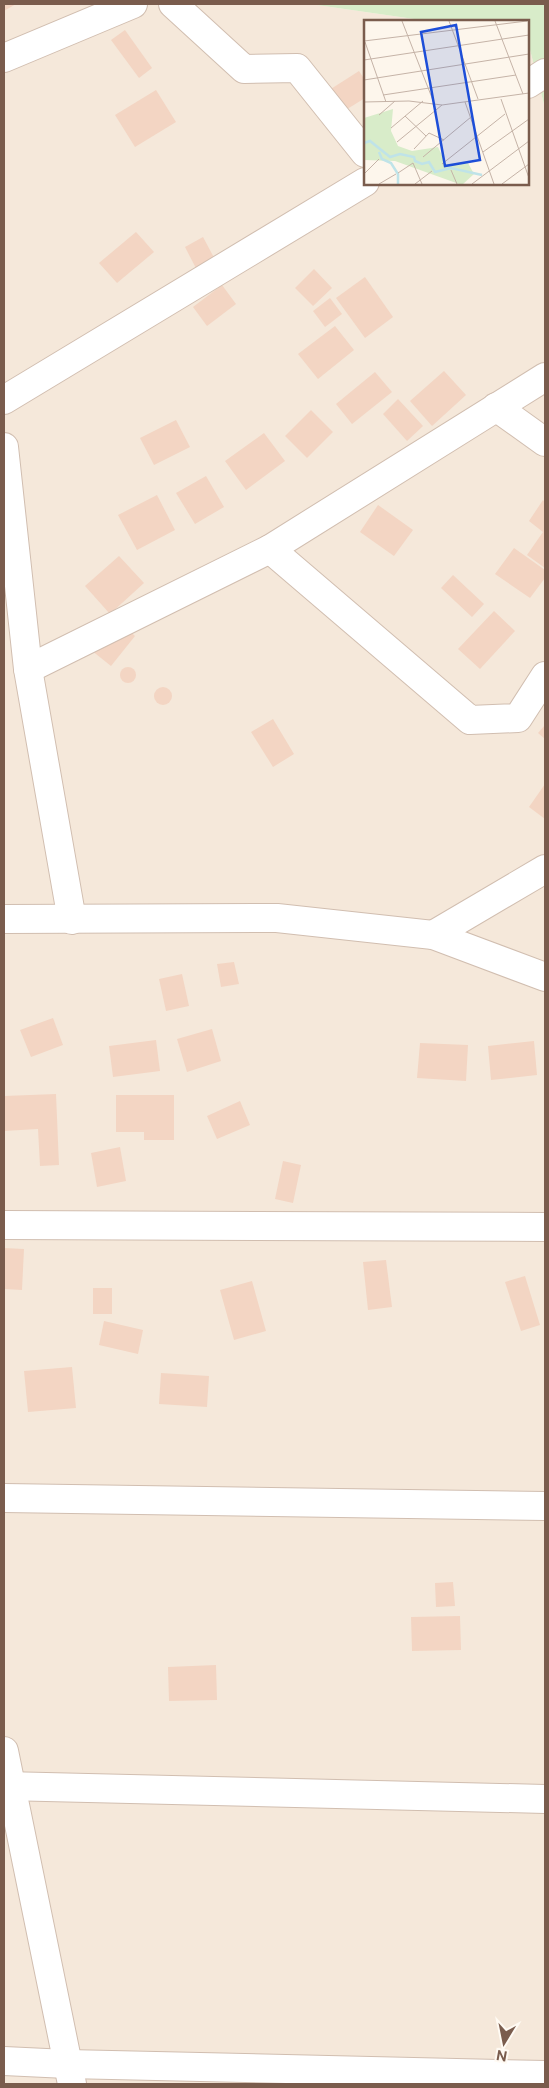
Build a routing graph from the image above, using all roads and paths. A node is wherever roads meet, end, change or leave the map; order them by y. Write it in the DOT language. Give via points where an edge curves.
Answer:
graph roads {
  1 [pos="133,4"];
  2 [pos="173,4"];
  3 [pos="4,58"];
  4 [pos="545,74"];
  5 [pos="529,83"];
  6 [pos="364,152"];
  7 [pos="364,183"];
  8 [pos="545,377"];
  9 [pos="4,400"];
  10 [pos="496,406"];
  11 [pos="545,442"];
  12 [pos="4,447"];
  13 [pos="270,548"];
  14 [pos="28,669"];
  15 [pos="545,676"];
  16 [pos="545,869"];
  17 [pos="4,919"];
  18 [pos="72,920"];
  19 [pos="433,935"];
  20 [pos="544,981"];
  21 [pos="4,1225"];
  22 [pos="545,1227"];
  23 [pos="4,1498"];
  24 [pos="545,1506"];
  25 [pos="4,1751"];
  26 [pos="7,1786"];
  27 [pos="545,1799"];
  28 [pos="4,2061"];
  29 [pos="69,2074"];
  30 [pos="545,2075"];
  1 -- 3 [label="street"];
  2 -- 6 [label="street" via="244,69 297,68"];
  4 -- 5 [label="street"];
  7 -- 9 [label="street"];
  8 -- 10 [label="street"];
  10 -- 11 [label="street"];
  10 -- 13 [label="street"];
  12 -- 14 [label="street"];
  13 -- 14 [label="street"];
  13 -- 15 [label="street" via="470,720 518,718"];
  14 -- 18 [label="street"];
  16 -- 19 [label="street"];
  17 -- 18 [label="street"];
  18 -- 19 [label="street" via="277,918"];
  19 -- 20 [label="street"];
  21 -- 22 [label="street"];
  23 -- 24 [label="street"];
  25 -- 26 [label="street"];
  26 -- 27 [label="street"];
  26 -- 29 [label="street"];
  28 -- 29 [label="street"];
  29 -- 30 [label="street"];
}
